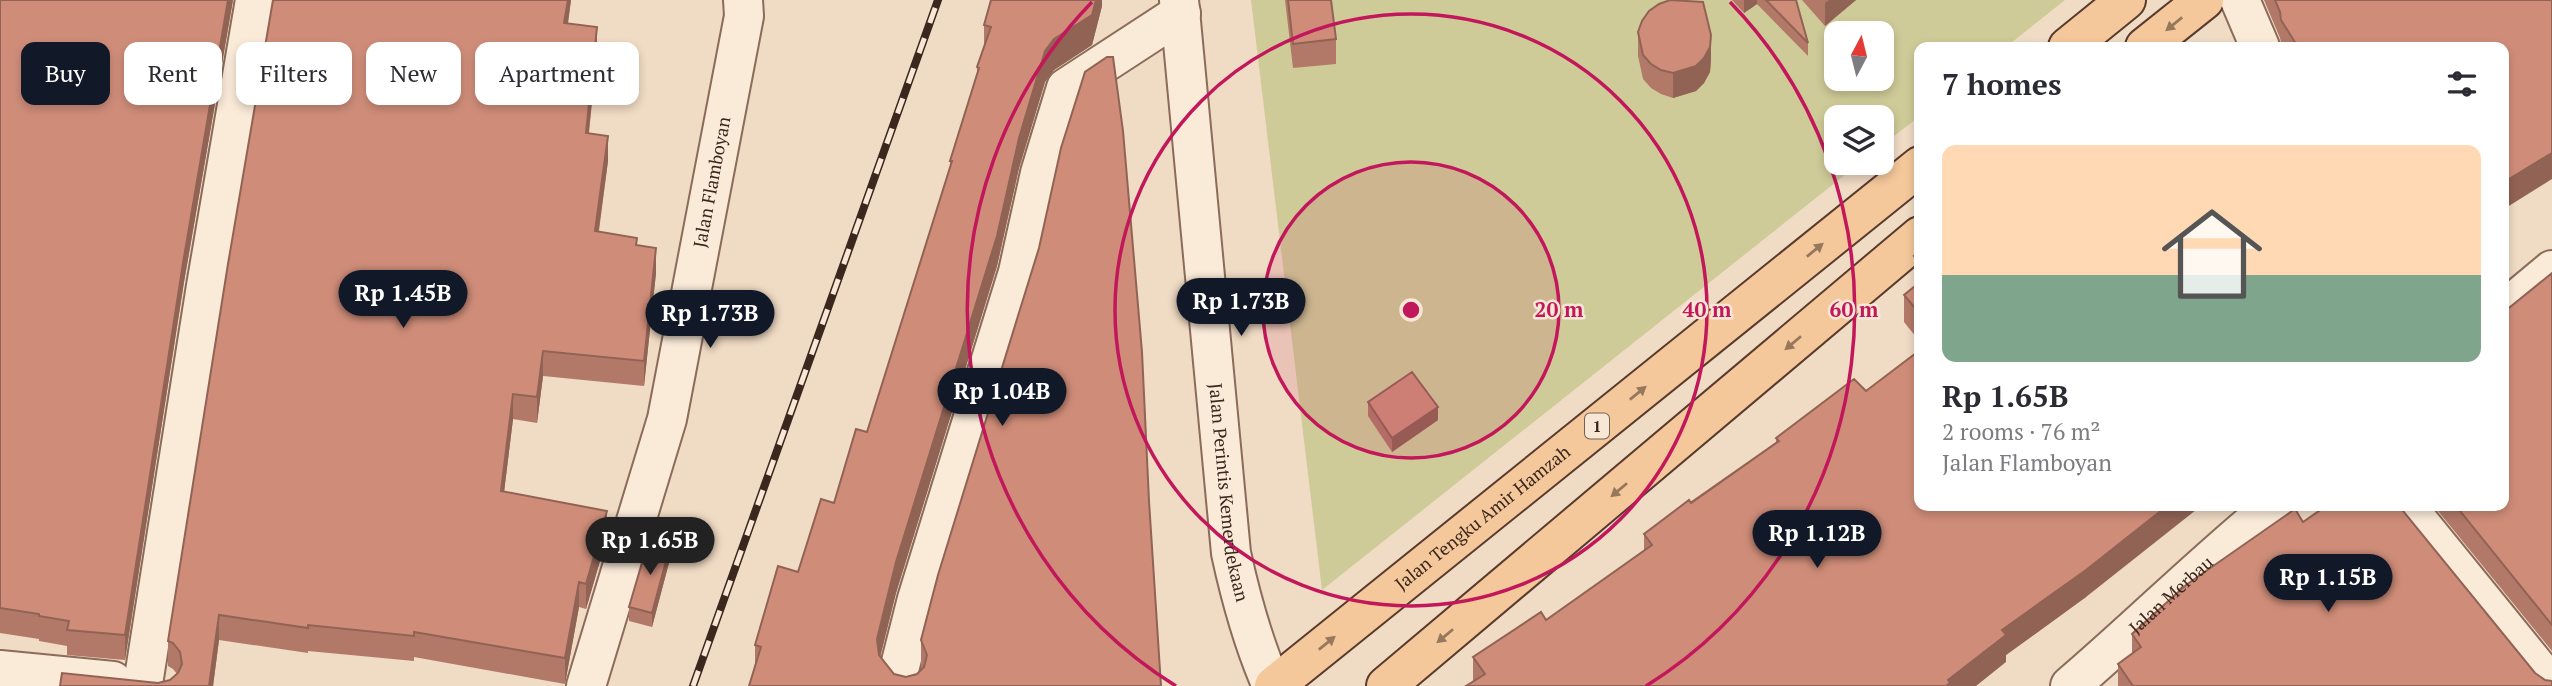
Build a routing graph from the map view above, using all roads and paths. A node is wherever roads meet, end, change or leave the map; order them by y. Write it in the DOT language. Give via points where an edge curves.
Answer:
graph roads {
  1 [pos="255,0"];
  2 [pos="743,0"];
  3 [pos="2126,0"];
  4 [pos="2204,0"];
  5 [pos="2240,0"];
  6 [pos="1180,7"];
  7 [pos="2074,42"];
  8 [pos="2151,42"];
  9 [pos="2258,42"];
  10 [pos="1914,171"];
  11 [pos="1914,241"];
  12 [pos="2552,270"];
  13 [pos="2509,306"];
  14 [pos="2267,511"];
  15 [pos="2410,511"];
  16 [pos="0,670"];
  17 [pos="152,685"];
  18 [pos="586,686"];
  19 [pos="905,686"];
  20 [pos="1273,686"];
  21 [pos="1386,686"];
  22 [pos="2070,686"];
  23 [pos="2552,686"];
  1 -- 17 [label="street" via="206,286"];
  2 -- 18 [label="street, Jalan Flamboyan" via="744,16 667,419"];
  3 -- 7 [label="main road"];
  4 -- 8 [label="main road, one-way"];
  5 -- 9 [label="street"];
  6 -- 19 [label="street" via="1066,88 1040,173 1018,272 917,599 898,674"];
  6 -- 20 [label="street, Jalan Perintis Kemerdekaan" via="1231,553 1242,605"];
  20 -- 10 [label="main road, Jalan Tengku Amir Hamzah / 1, one-way"];
  11 -- 21 [label="main road, one-way"];
  12 -- 13 [label="street"];
  14 -- 22 [label="street, Jalan Merbau"];
  15 -- 23 [label="street"];
  16 -- 17 [label="street"];
}
